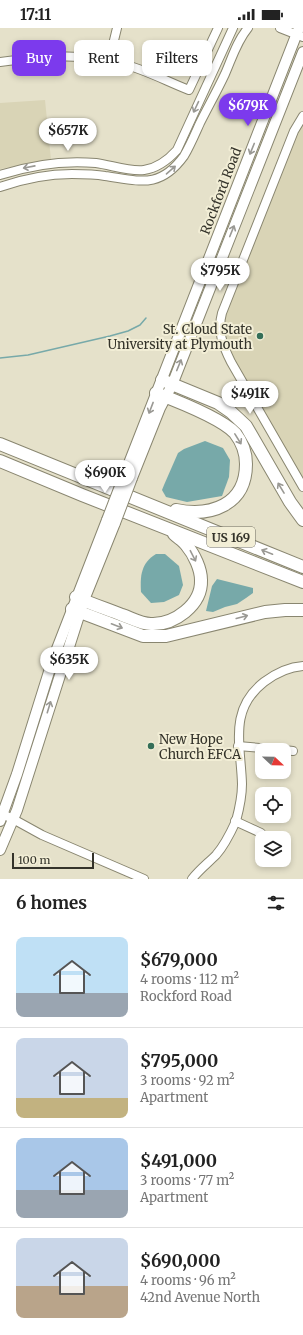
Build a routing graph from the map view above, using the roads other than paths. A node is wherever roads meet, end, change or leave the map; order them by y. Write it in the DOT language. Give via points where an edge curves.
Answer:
graph roads {
  1 [pos="117,28"];
  2 [pos="218,28"];
  3 [pos="233,28"];
  4 [pos="248,28"];
  5 [pos="280,28"];
  6 [pos="300,33"];
  7 [pos="114,40"];
  8 [pos="303,52"];
  9 [pos="74,57"];
  10 [pos="0,62"];
  11 [pos="134,67"];
  12 [pos="303,116"];
  13 [pos="2,173"];
  14 [pos="0,187"];
  15 [pos="167,382"];
  16 [pos="161,395"];
  17 [pos="0,444"];
  18 [pos="0,461"];
  19 [pos="303,487"];
  20 [pos="159,507"];
  21 [pos="303,520"];
  22 [pos="167,528"];
  23 [pos="303,567"];
  24 [pos="303,582"];
  25 [pos="80,599"];
  26 [pos="303,610"];
  27 [pos="76,611"];
  28 [pos="303,666"];
  29 [pos="238,746"];
  30 [pos="255,748"];
  31 [pos="1,816"];
  32 [pos="14,819"];
  33 [pos="235,821"];
  34 [pos="257,831"];
  35 [pos="0,850"];
  36 [pos="144,879"];
  37 [pos="192,879"];
  1 -- 7 [label="street"];
  2 -- 11 [label="street" via="189,90"];
  3 -- 13 [label="street, one-way" via="177,150 168,160 158,166 137,171 97,163 67,162"];
  14 -- 4 [label="street, one-way" via="30,178 64,174 104,176 135,182 166,174 184,154 224,76 239,40"];
  5 -- 6 [label="street"];
  6 -- 15 [label="main road, Rockford Road, one-way"];
  15 -- 8 [label="main road, Rockford Road, one-way"];
  9 -- 10 [label="street"];
  12 -- 19 [label="street" via="293,132 222,313 220,335 231,362"];
  15 -- 16 [label="main road, Rockford Road"];
  21 -- 15 [label="highway, one-way" via="246,426 218,403"];
  16 -- 20 [label="highway, one-way" via="222,422 229,428 241,442 246,469 244,481 234,498 207,512"];
  16 -- 25 [label="main road, Rockford Road, bridge"];
  17 -- 20 [label="highway, US 169"];
  18 -- 22 [label="highway, US 169"];
  23 -- 20 [label="highway, US 169, one-way"];
  22 -- 24 [label="highway, US 169"];
  22 -- 25 [label="highway, one-way" via="191,551 201,580 196,598 181,615 161,624 150,624"];
  25 -- 27 [label="main road, Rockford Road"];
  27 -- 26 [label="highway, one-way" via="143,636 166,636 265,612"];
  27 -- 31 [label="main road" via="53,659"];
  32 -- 27 [label="main road, one-way"];
  28 -- 29 [label="street" via="278,673 258,687 244,708 239,726"];
  29 -- 30 [label="street"];
  29 -- 33 [label="street" via="242,786"];
  31 -- 32 [label="street"];
  32 -- 35 [label="main road"];
  32 -- 36 [label="street" via="42,835"];
  33 -- 34 [label="street"];
  33 -- 37 [label="street" via="223,845"];
}
